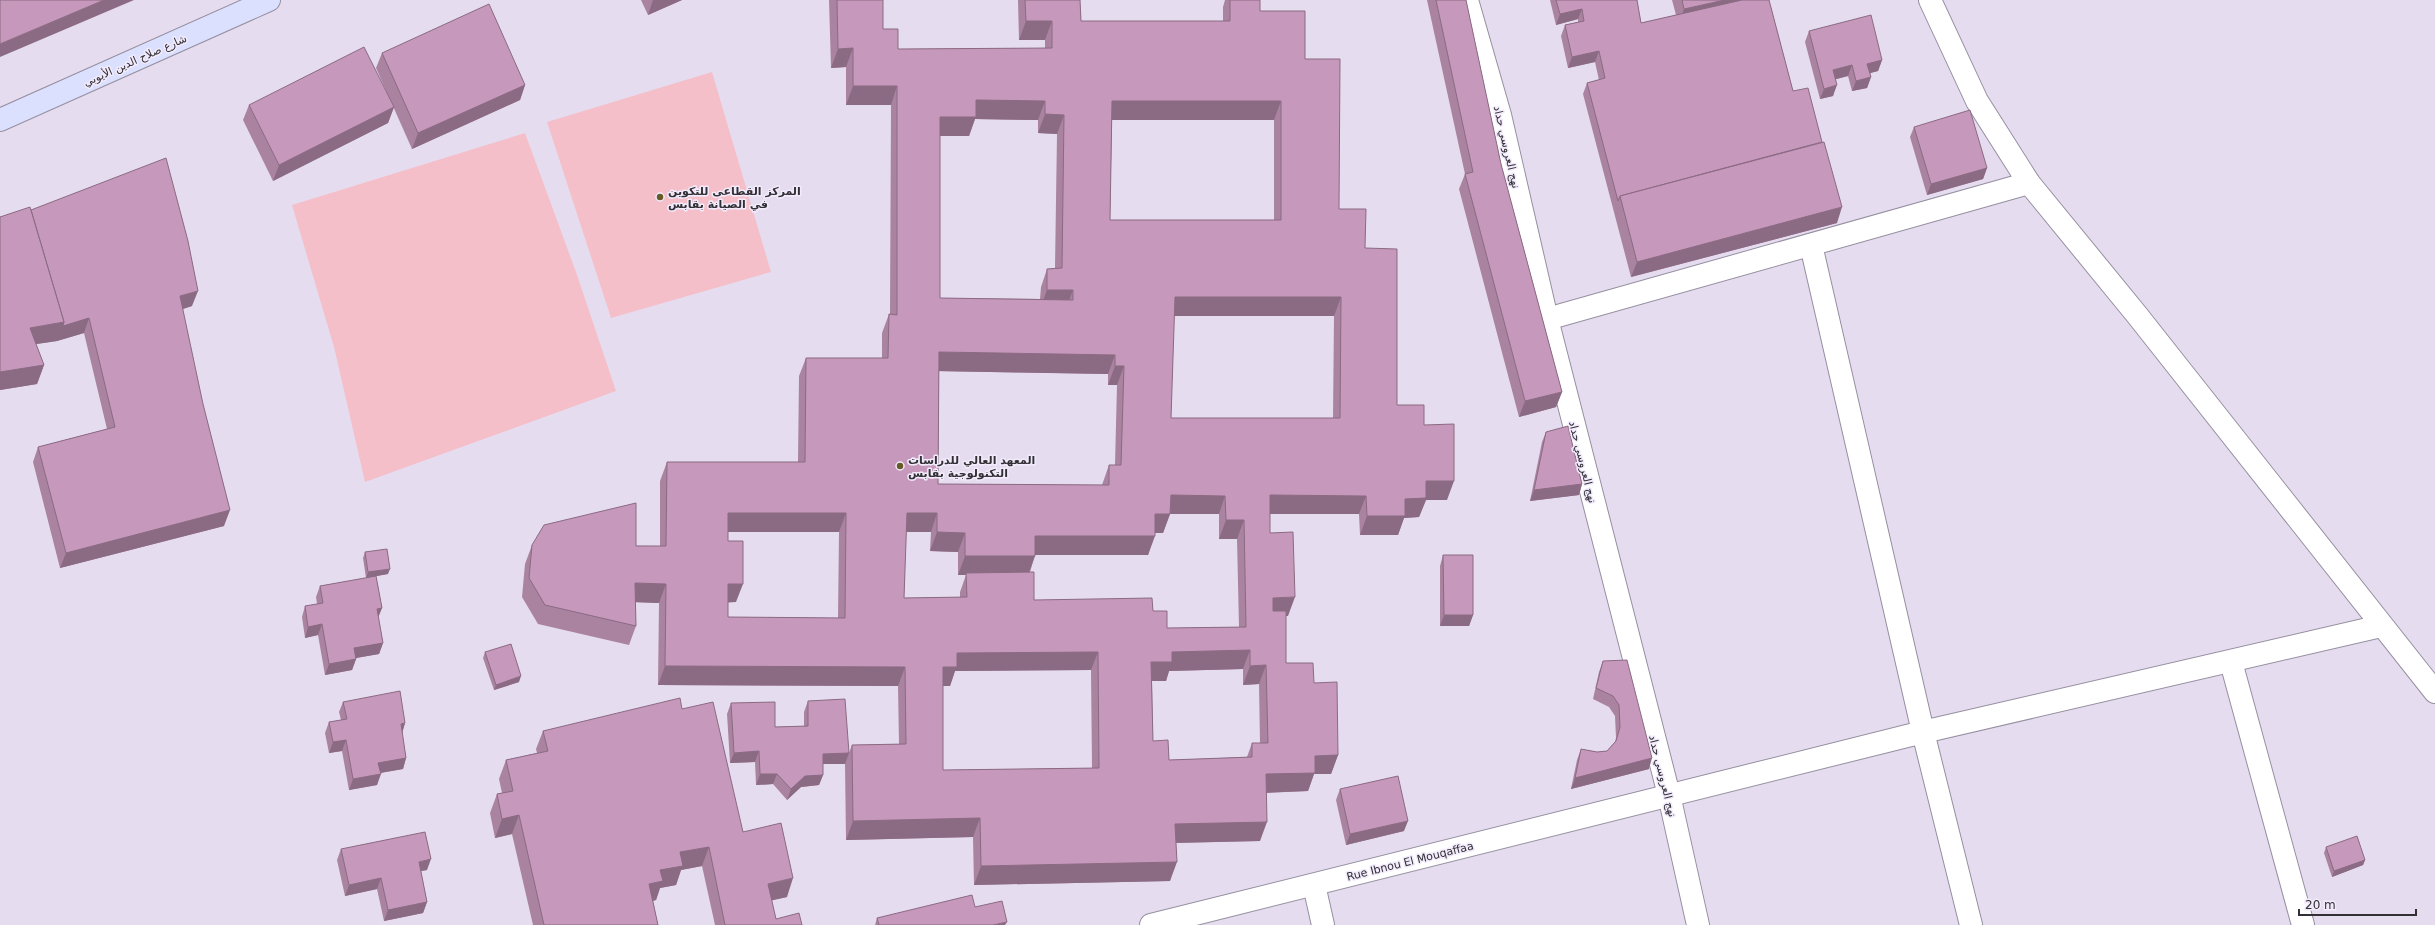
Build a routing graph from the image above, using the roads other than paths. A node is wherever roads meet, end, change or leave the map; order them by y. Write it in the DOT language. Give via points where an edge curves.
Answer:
graph roads {
  1 [pos="269,0"];
  2 [pos="1467,0"];
  3 [pos="1930,0"];
  4 [pos="0,120"];
  5 [pos="2029,183"];
  6 [pos="1811,245"];
  7 [pos="1547,318"];
  8 [pos="2381,626"];
  9 [pos="2231,662"];
  10 [pos="2435,692"];
  11 [pos="1923,732"];
  12 [pos="1669,795"];
  13 [pos="1314,885"];
  14 [pos="1151,925"];
  15 [pos="1323,925"];
  16 [pos="1698,925"];
  17 [pos="1972,925"];
  18 [pos="2303,925"];
  1 -- 4 [label="main road, شارع صلاح الدين الأيوبي"];
  2 -- 7 [label="street, نهج العروسي حداد" via="1500,115"];
  3 -- 5 [label="street" via="1977,101"];
  5 -- 6 [label="street"];
  5 -- 8 [label="street" via="2137,315"];
  6 -- 7 [label="street"];
  6 -- 11 [label="street"];
  7 -- 12 [label="street, نهج العروسي حداد"];
  8 -- 9 [label="street, Rue Ibnou El Mouqaffaa"];
  8 -- 10 [label="street"];
  9 -- 11 [label="street, Rue Ibnou El Mouqaffaa"];
  9 -- 18 [label="street"];
  11 -- 12 [label="street, Rue Ibnou El Mouqaffaa"];
  11 -- 17 [label="street"];
  12 -- 13 [label="street, Rue Ibnou El Mouqaffaa"];
  12 -- 16 [label="street, نهج العروسي حداد"];
  13 -- 14 [label="street, Rue Ibnou El Mouqaffaa"];
  13 -- 15 [label="street"];
}
